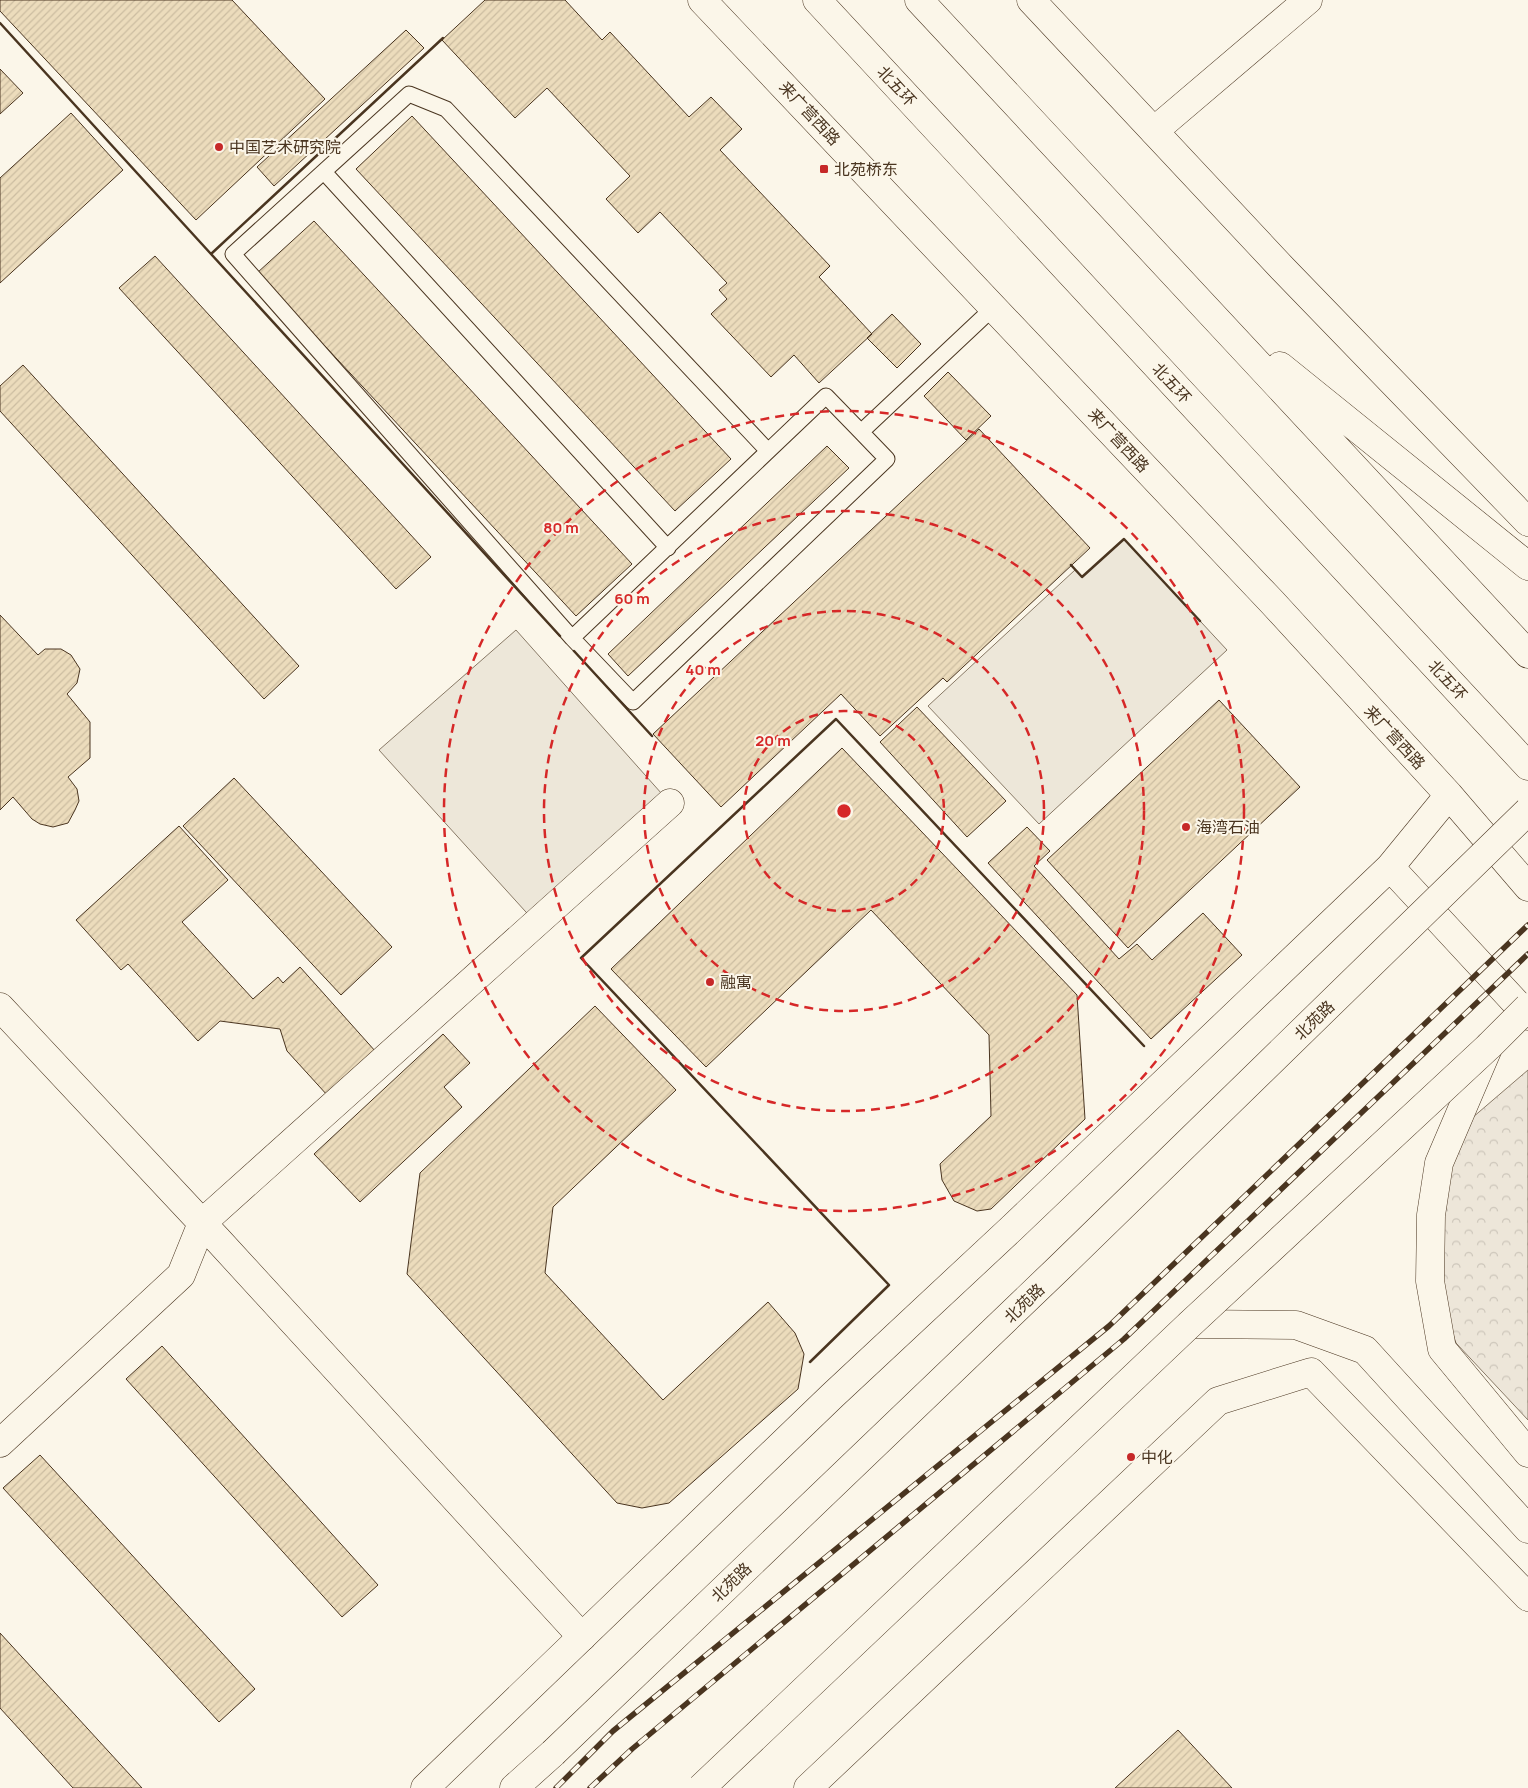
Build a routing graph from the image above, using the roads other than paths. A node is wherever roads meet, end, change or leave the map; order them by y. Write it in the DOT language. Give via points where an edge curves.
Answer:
graph roads {
  1 [pos="702,0"];
  2 [pos="800,0"];
  3 [pos="817,0"];
  4 [pos="919,0"];
  5 [pos="1032,0"];
  6 [pos="1308,0"];
  7 [pos="846,31"];
  8 [pos="1154,131"];
  9 [pos="324,172"];
  10 [pos="1207,307"];
  11 [pos="993,308"];
  12 [pos="861,432"];
  13 [pos="768,451"];
  14 [pos="1528,522"];
  15 [pos="668,548"];
  16 [pos="1528,566"];
  17 [pos="572,638"];
  18 [pos="1528,654"];
  19 [pos="1528,766"];
  20 [pos="1449,795"];
  21 [pos="670,803"];
  22 [pos="1528,811"];
  23 [pos="1390,867"];
  24 [pos="1528,887"];
  25 [pos="0,1007"];
  26 [pos="1528,1007"];
  27 [pos="1528,1016"];
  28 [pos="1489,1046"];
  29 [pos="202,1223"];
  30 [pos="1190,1324"];
  31 [pos="0,1443"];
  32 [pos="1528,1453"];
  33 [pos="1528,1529"];
  34 [pos="1528,1597"];
  35 [pos="582,1637"];
  36 [pos="425,1788"];
  37 [pos="514,1788"];
  38 [pos="701,1788"];
  39 [pos="808,1788"];
  1 -- 11 [label="main road, 来广营西路"];
  2 -- 7 [label="main road"];
  3 -- 7 [label="main road, 北五环"];
  4 -- 10 [label="main road"];
  5 -- 8 [label="main road"];
  6 -- 8 [label="main road"];
  7 -- 19 [label="main road, 北五环"];
  8 -- 14 [label="main road"];
  9 -- 13 [label="lane" via="409,94 446,109"];
  9 -- 15 [label="lane"];
  9 -- 17 [label="lane" via="233,254"];
  10 -- 16 [label="main road"];
  10 -- 18 [label="main road"];
  11 -- 12 [label="lane"];
  11 -- 20 [label="main road, 来广营西路"];
  12 -- 13 [label="lane" via="826,396"];
  12 -- 17 [label="lane" via="887,459 633,702"];
  13 -- 15 [label="lane"];
  15 -- 17 [label="lane"];
  20 -- 23 [label="main road"];
  20 -- 24 [label="main road, 来广营西路"];
  21 -- 29 [label="main road"];
  22 -- 37 [label="main road, 北苑路, bridge" via="1067,1262"];
  23 -- 27 [label="main road"];
  23 -- 35 [label="main road"];
  25 -- 29 [label="main road"];
  26 -- 28 [label="main road, bridge"];
  28 -- 30 [label="main road, bridge"];
  28 -- 32 [label="main road" via="1439,1163 1431,1214 1430,1281 1442,1349"];
  29 -- 31 [label="main road" via="181,1274"];
  29 -- 35 [label="main road"];
  30 -- 33 [label="main road" via="1296,1325 1365,1350"];
  30 -- 38 [label="main road, bridge"];
  34 -- 39 [label="main road" via="1311,1372 1218,1401"];
  35 -- 36 [label="main road"];
}
